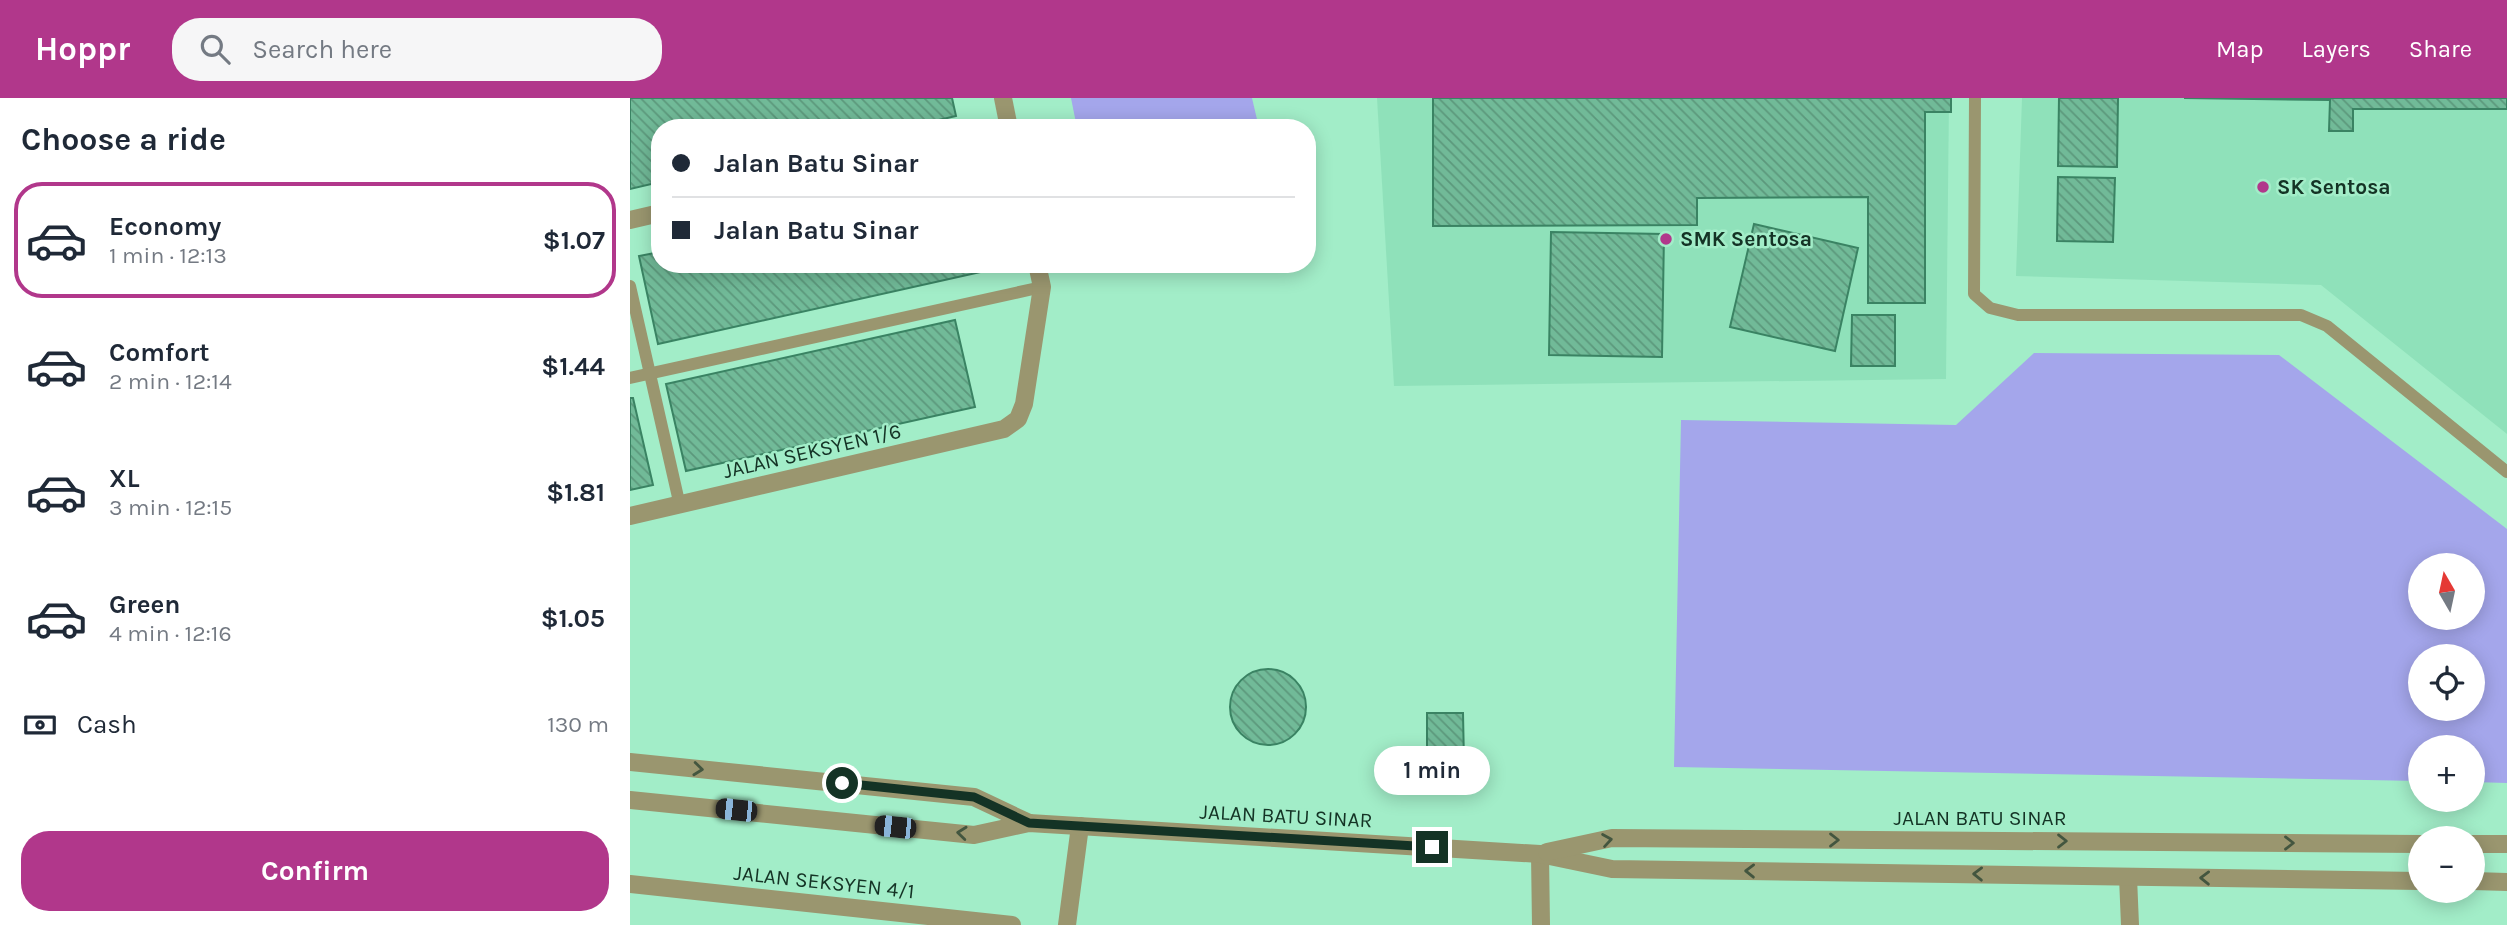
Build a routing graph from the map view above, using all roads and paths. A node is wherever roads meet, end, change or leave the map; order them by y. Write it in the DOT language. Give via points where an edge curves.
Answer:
graph roads {
  1 [pos="1003,98"];
  2 [pos="1975,98"];
  3 [pos="1007,119"];
  4 [pos="651,215"];
  5 [pos="630,220"];
  6 [pos="1039,273"];
  7 [pos="630,286"];
  8 [pos="1042,287"];
  9 [pos="650,373"];
  10 [pos="630,378"];
  11 [pos="2507,472"];
  12 [pos="680,506"];
  13 [pos="630,516"];
  14 [pos="630,762"];
  15 [pos="630,800"];
  16 [pos="1029,823"];
  17 [pos="1080,826"];
  18 [pos="2408,844"];
  19 [pos="2485,844"];
  20 [pos="2507,844"];
  21 [pos="1540,854"];
  22 [pos="2128,877"];
  23 [pos="2408,881"];
  24 [pos="2485,881"];
  25 [pos="2507,882"];
  26 [pos="630,884"];
  27 [pos="1012,925"];
  28 [pos="1067,925"];
  29 [pos="1541,925"];
  30 [pos="2130,925"];
  1 -- 3 [label="street"];
  2 -- 11 [label="lane" via="1974,294 1990,308 2018,315 2301,315 2327,326"];
  4 -- 5 [label="street"];
  6 -- 8 [label="street"];
  7 -- 9 [label="lane"];
  8 -- 9 [label="lane"];
  8 -- 12 [label="street, JALAN SEKSYEN 1/6" via="1024,404 1018,419 1004,429"];
  9 -- 10 [label="lane"];
  9 -- 12 [label="lane"];
  12 -- 13 [label="street, JALAN SEKSYEN 1/6"];
  14 -- 16 [label="street, JALAN BATU SINAR, one-way" via="974,797"];
  16 -- 15 [label="street, JALAN BATU SINAR, one-way" via="974,835"];
  16 -- 17 [label="street, JALAN BATU SINAR"];
  17 -- 21 [label="street, JALAN BATU SINAR"];
  17 -- 28 [label="street"];
  21 -- 18 [label="street, JALAN BATU SINAR, one-way" via="1612,838"];
  19 -- 20 [label="street"];
  22 -- 21 [label="street, JALAN BATU SINAR, one-way" via="1612,869"];
  21 -- 29 [label="street"];
  23 -- 22 [label="street, JALAN BATU SINAR, one-way"];
  22 -- 30 [label="street"];
  24 -- 25 [label="street"];
  26 -- 27 [label="street, JALAN SEKSYEN 4/1"];
}
